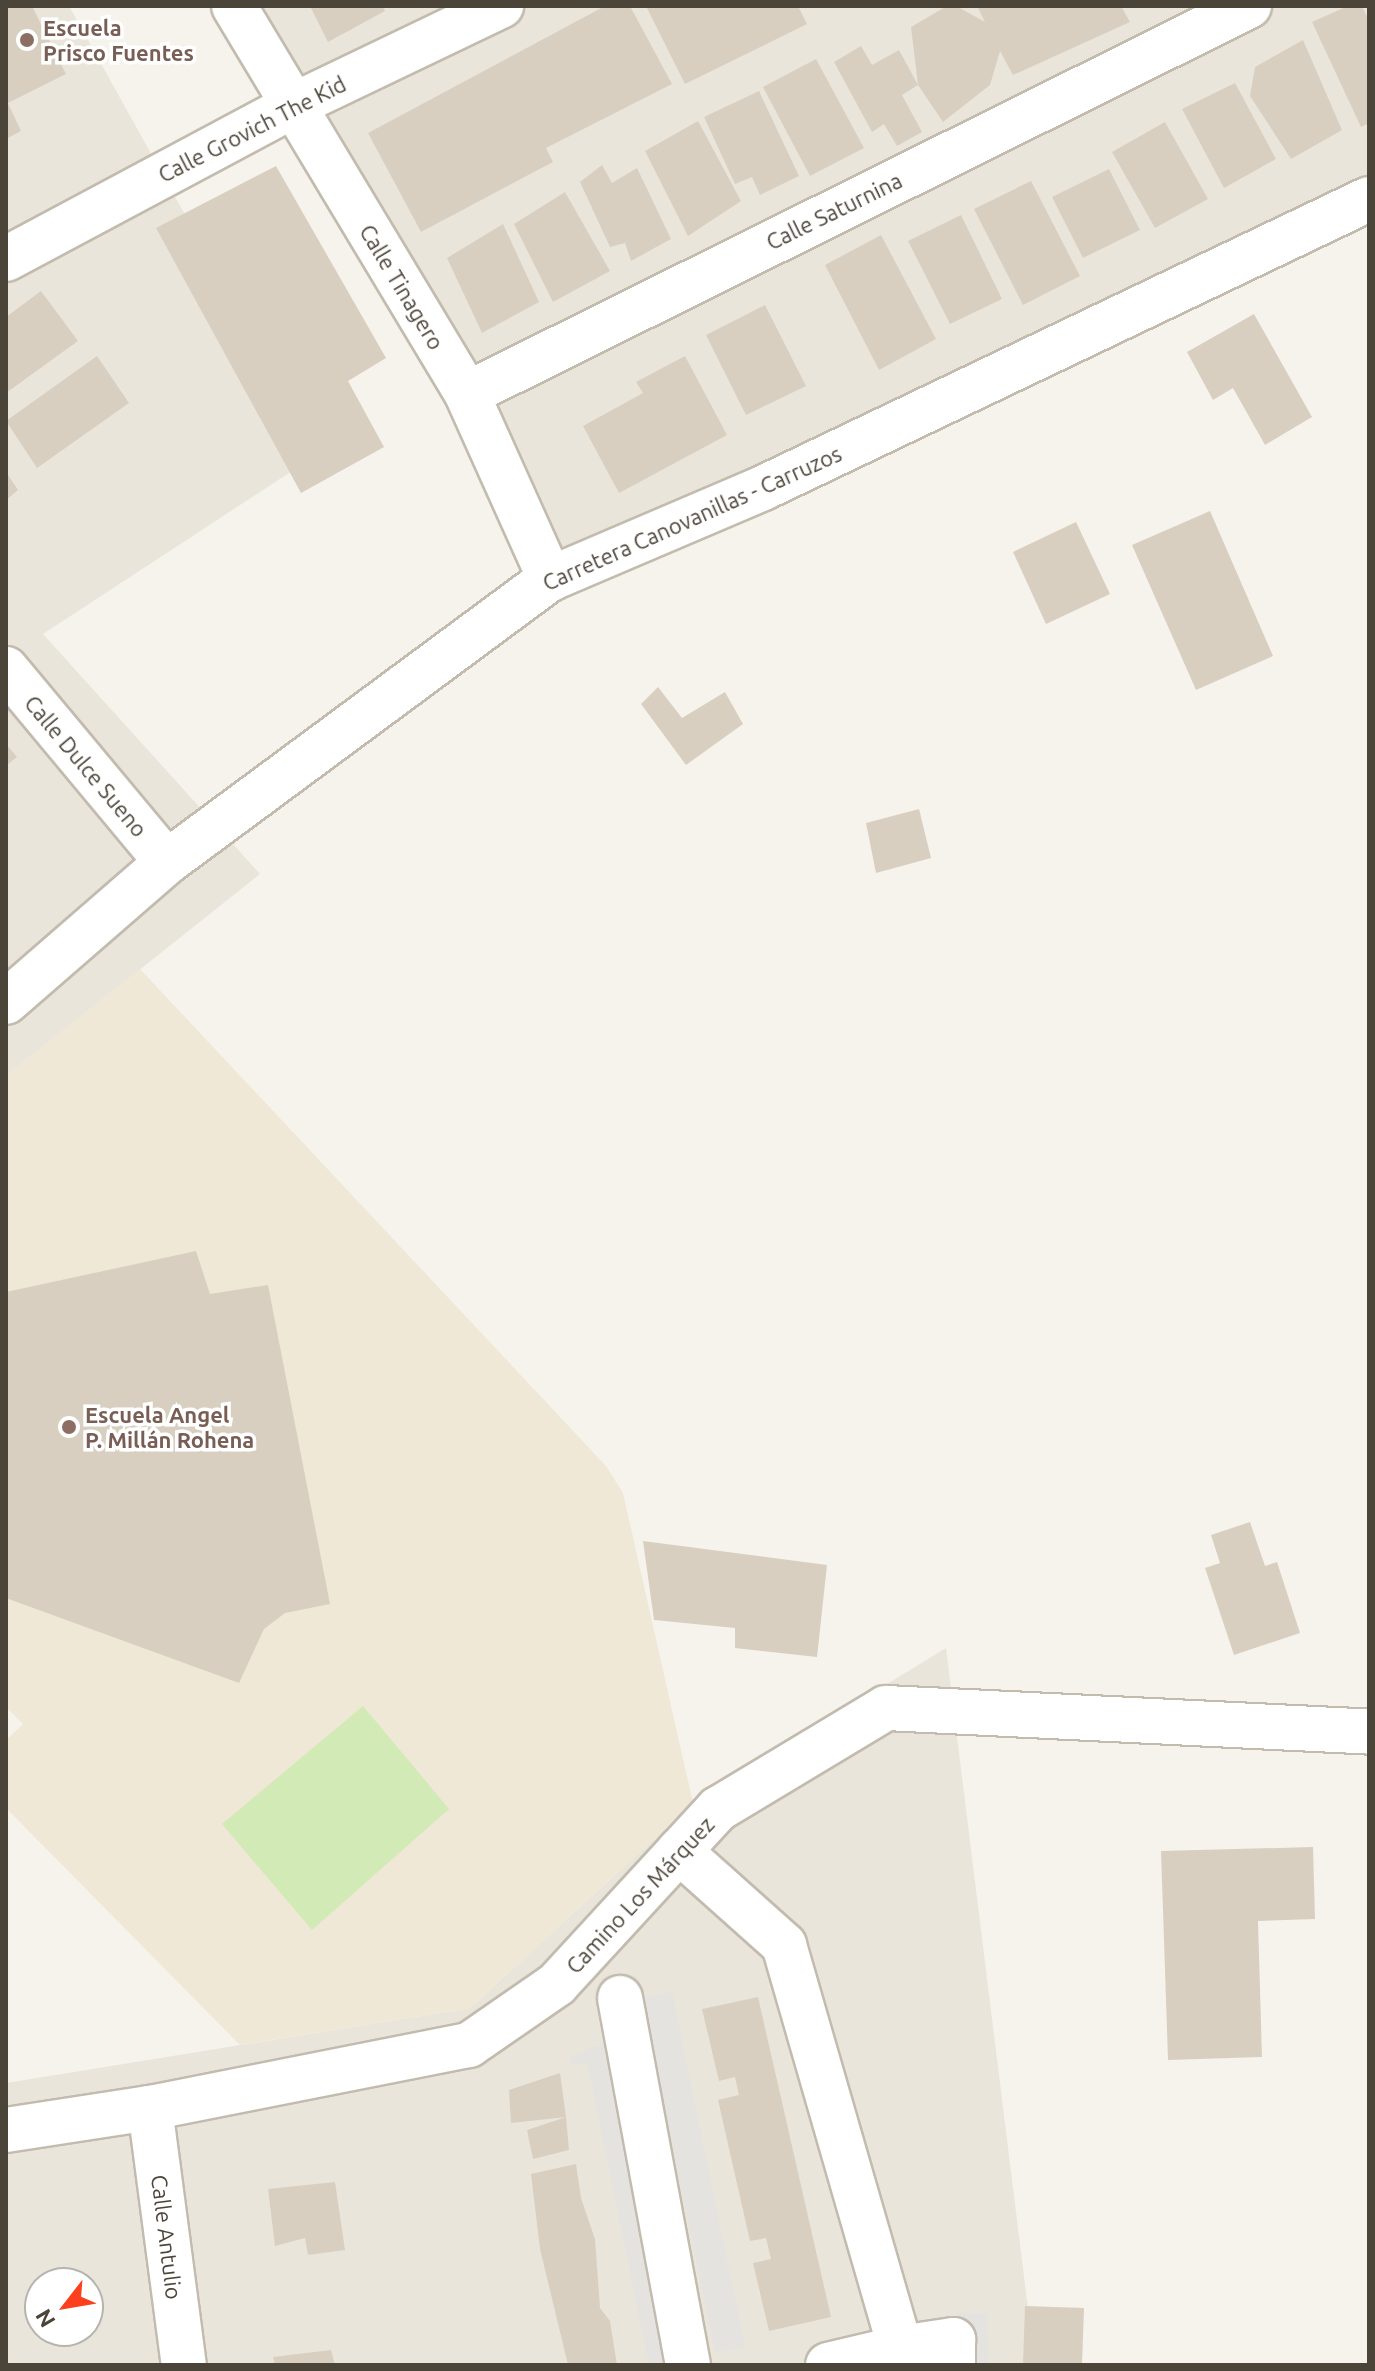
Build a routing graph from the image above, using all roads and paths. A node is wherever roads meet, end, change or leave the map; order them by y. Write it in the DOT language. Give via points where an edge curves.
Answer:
graph roads {
  1 [pos="234,6"];
  2 [pos="501,6"];
  3 [pos="1249,6"];
  4 [pos="1195,17"];
  5 [pos="292,106"];
  6 [pos="1369,199"];
  7 [pos="6,259"];
  8 [pos="467,394"];
  9 [pos="550,579"];
  10 [pos="6,669"];
  11 [pos="167,862"];
  12 [pos="6,1002"];
  13 [pos="1369,1732"];
  14 [pos="679,1851"];
  15 [pos="620,1998"];
  16 [pos="150,2108"];
  17 [pos="6,2130"];
  18 [pos="900,2348"];
  19 [pos="184,2365"];
  20 [pos="688,2365"];
  21 [pos="828,2365"];
  22 [pos="953,2365"];
  1 -- 5 [label="street, Calle Tinagero"];
  2 -- 5 [label="street, Calle Grovich The Kid"];
  3 -- 4 [label="street, Calle Saturnina"];
  4 -- 8 [label="street, Calle Saturnina"];
  5 -- 7 [label="street, Calle Grovich The Kid"];
  5 -- 8 [label="street, Calle Tinagero"];
  6 -- 9 [label="street, Carretera Canovanillas - Carruzos" via="763,488"];
  8 -- 9 [label="street, Calle Tinagero"];
  9 -- 11 [label="street, Carretera Canovanillas - Carruzos"];
  10 -- 11 [label="street, Calle Dulce Sueno"];
  11 -- 12 [label="street, Carretera Canovanillas - Carruzos"];
  13 -- 14 [label="street, Camino Los Márquez" via="886,1708 718,1809"];
  14 -- 16 [label="street, Camino Los Márquez" via="557,1984 469,2045"];
  14 -- 18 [label="street" via="784,1945"];
  15 -- 20 [label="street"];
  16 -- 17 [label="street, Camino Los Márquez"];
  16 -- 19 [label="street, Calle Antulio"];
  18 -- 21 [label="street"];
  18 -- 22 [label="street" via="953,2340"];
}
